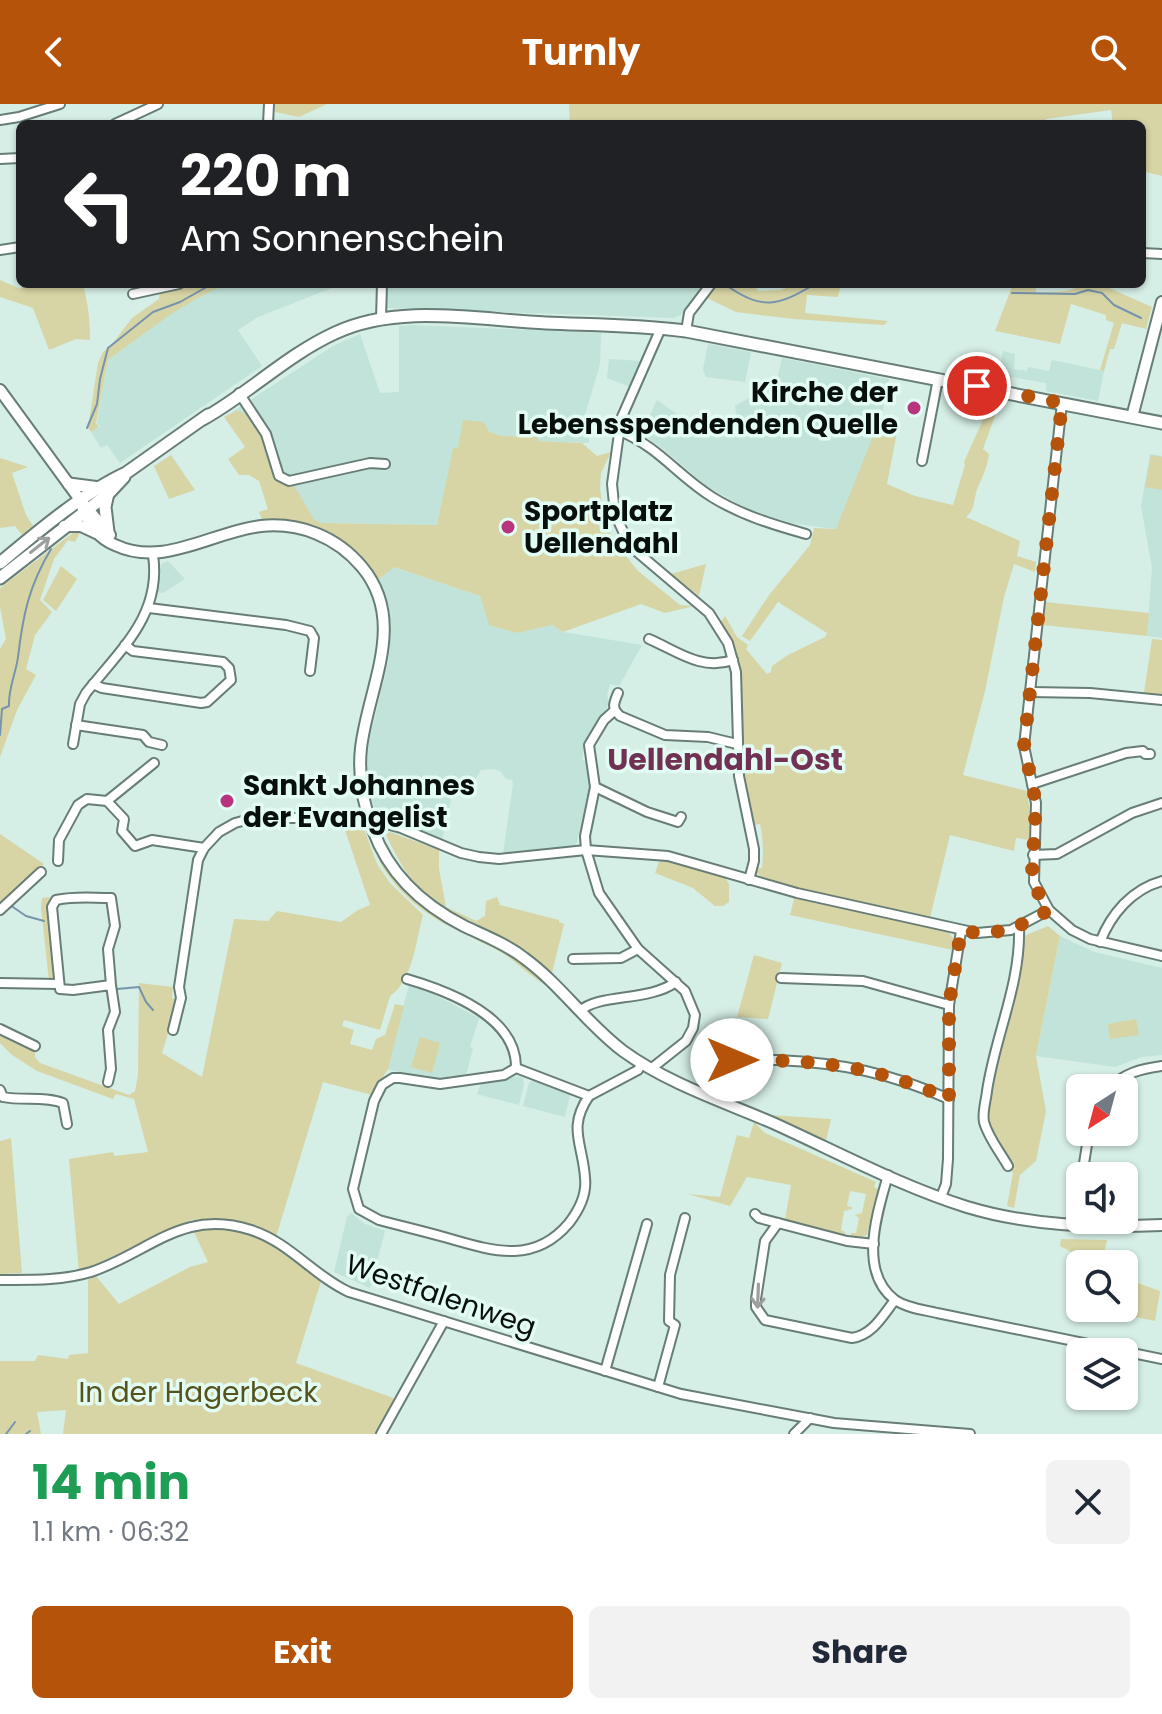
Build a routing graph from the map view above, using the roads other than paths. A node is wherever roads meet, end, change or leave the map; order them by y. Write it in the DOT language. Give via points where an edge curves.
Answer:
graph roads {
  1 [pos="60,104"];
  2 [pos="158,104"];
  3 [pos="0,120"];
  4 [pos="124,120"];
  5 [pos="161,288"];
  6 [pos="382,288"];
  7 [pos="708,288"];
  8 [pos="133,294"];
  9 [pos="1162,302"];
  10 [pos="381,319"];
  11 [pos="661,328"];
  12 [pos="686,331"];
  13 [pos="938,379"];
  14 [pos="0,390"];
  15 [pos="236,395"];
  16 [pos="1062,403"];
  17 [pos="1132,417"];
  18 [pos="1162,423"];
  19 [pos="620,431"];
  20 [pos="922,461"];
  21 [pos="385,464"];
  22 [pos="69,484"];
  23 [pos="105,490"];
  24 [pos="84,507"];
  25 [pos="64,526"];
  26 [pos="103,533"];
  27 [pos="806,534"];
  28 [pos="153,555"];
  29 [pos="0,563"];
  30 [pos="0,578"];
  31 [pos="149,608"];
  32 [pos="649,639"];
  33 [pos="125,645"];
  34 [pos="733,660"];
  35 [pos="310,671"];
  36 [pos="93,684"];
  37 [pos="1030,692"];
  38 [pos="618,693"];
  39 [pos="1162,700"];
  40 [pos="614,711"];
  41 [pos="76,725"];
  42 [pos="73,744"];
  43 [pos="737,744"];
  44 [pos="162,745"];
  45 [pos="1150,754"];
  46 [pos="154,763"];
  47 [pos="1032,784"];
  48 [pos="595,787"];
  49 [pos="107,801"];
  50 [pos="1162,803"];
  51 [pos="681,817"];
  52 [pos="369,820"];
  53 [pos="204,848"];
  54 [pos="586,850"];
  55 [pos="1033,855"];
  56 [pos="58,861"];
  57 [pos="41,872"];
  58 [pos="749,880"];
  59 [pos="1162,881"];
  60 [pos="0,910"];
  61 [pos="1049,910"];
  62 [pos="1019,927"];
  63 [pos="961,931"];
  64 [pos="1100,942"];
  65 [pos="638,949"];
  66 [pos="1162,956"];
  67 [pos="573,959"];
  68 [pos="781,978"];
  69 [pos="407,979"];
  70 [pos="676,982"];
  71 [pos="0,983"];
  72 [pos="58,984"];
  73 [pos="111,985"];
  74 [pos="949,1005"];
  75 [pos="580,1011"];
  76 [pos="0,1029"];
  77 [pos="173,1030"];
  78 [pos="31,1040"];
  79 [pos="647,1066"];
  80 [pos="1162,1066"];
  81 [pos="516,1068"];
  82 [pos="1128,1074"];
  83 [pos="108,1082"];
  84 [pos="0,1090"];
  85 [pos="716,1091"];
  86 [pos="589,1096"];
  87 [pos="949,1099"];
  88 [pos="67,1124"];
  89 [pos="1008,1166"];
  90 [pos="888,1175"];
  91 [pos="941,1197"];
  92 [pos="755,1214"];
  93 [pos="685,1218"];
  94 [pos="778,1223"];
  95 [pos="647,1224"];
  96 [pos="1066,1224"];
  97 [pos="1138,1225"];
  98 [pos="1162,1225"];
  99 [pos="874,1244"];
  100 [pos="0,1280"];
  101 [pos="895,1300"];
  102 [pos="444,1321"];
  103 [pos="1162,1359"];
  104 [pos="605,1371"];
  105 [pos="658,1387"];
  106 [pos="810,1418"];
  107 [pos="381,1434"];
  108 [pos="794,1434"];
  109 [pos="970,1434"];
  1 -- 3 [label="street"];
  2 -- 4 [label="street"];
  5 -- 8 [label="street"];
  6 -- 10 [label="street"];
  7 -- 12 [label="street" via="689,313"];
  9 -- 17 [label="street"];
  10 -- 11 [label="main road"];
  10 -- 15 [label="main road" via="327,337"];
  11 -- 12 [label="main road"];
  11 -- 19 [label="street"];
  12 -- 13 [label="main road"];
  13 -- 16 [label="main road"];
  13 -- 20 [label="street"];
  14 -- 22 [label="street"];
  15 -- 21 [label="street" via="266,434 279,476 289,481"];
  15 -- 23 [label="main road"];
  16 -- 17 [label="main road"];
  16 -- 37 [label="street"];
  17 -- 18 [label="main road"];
  19 -- 27 [label="street" via="654,449 731,508"];
  19 -- 34 [label="street" via="612,484 620,527 637,552 716,621"];
  22 -- 23 [label="main road"];
  22 -- 24 [label="street"];
  23 -- 24 [label="main road"];
  23 -- 26 [label="main road"];
  24 -- 25 [label="main road"];
  24 -- 26 [label="street"];
  24 -- 29 [label="main road"];
  25 -- 26 [label="street"];
  30 -- 25 [label="main road, one-way"];
  26 -- 28 [label="street" via="132,553"];
  28 -- 31 [label="street"];
  28 -- 52 [label="street" via="258,527 282,526 329,539 360,564 376,591 385,622 361,748"];
  31 -- 33 [label="street"];
  31 -- 35 [label="street" via="310,631"];
  32 -- 34 [label="street" via="703,663"];
  33 -- 36 [label="street"];
  33 -- 36 [label="street" via="133,651 223,662 231,680 201,703"];
  34 -- 43 [label="street"];
  36 -- 41 [label="street" via="80,704"];
  37 -- 39 [label="street"];
  37 -- 47 [label="street" via="1024,746"];
  38 -- 40 [label="street"];
  40 -- 43 [label="street" via="665,735"];
  40 -- 48 [label="street" via="589,745"];
  41 -- 42 [label="street"];
  41 -- 44 [label="street" via="143,735"];
  43 -- 58 [label="street" via="754,849"];
  45 -- 47 [label="street" via="1126,753"];
  46 -- 49 [label="street"];
  47 -- 55 [label="street" via="1037,821"];
  48 -- 51 [label="street" via="647,812 678,822"];
  48 -- 54 [label="street"];
  49 -- 53 [label="street" via="124,819 122,831 135,846 152,840"];
  49 -- 56 [label="street" via="80,800 59,840"];
  50 -- 55 [label="street" via="1132,813 1057,854"];
  52 -- 53 [label="street" via="253,818 219,832"];
  52 -- 54 [label="street" via="479,857"];
  52 -- 75 [label="street" via="385,855 415,894 523,957"];
  53 -- 77 [label="street" via="195,872"];
  54 -- 58 [label="street" via="668,856"];
  54 -- 65 [label="street" via="599,893"];
  55 -- 61 [label="street" via="1034,882"];
  57 -- 60 [label="street"];
  58 -- 63 [label="street"];
  59 -- 64 [label="street" via="1128,900"];
  61 -- 62 [label="street"];
  61 -- 64 [label="street" via="1072,930"];
  62 -- 63 [label="street" via="988,934"];
  62 -- 89 [label="street" via="1012,990 991,1061 983,1114"];
  63 -- 74 [label="street"];
  64 -- 66 [label="street"];
  65 -- 67 [label="street" via="621,958"];
  65 -- 70 [label="street"];
  68 -- 74 [label="street" via="863,981"];
  69 -- 81 [label="street" via="452,996 495,1023 512,1045"];
  70 -- 75 [label="street" via="655,994 591,1002"];
  70 -- 79 [label="street" via="692,1003 693,1028 686,1041"];
  71 -- 72 [label="street"];
  72 -- 73 [label="street" via="66,990"];
  72 -- 73 [label="street" via="52,905 83,896 112,900"];
  73 -- 83 [label="street" via="115,1012 108,1030"];
  74 -- 87 [label="street"];
  75 -- 79 [label="street"];
  76 -- 78 [label="street"];
  79 -- 86 [label="street"];
  79 -- 90 [label="street"];
  80 -- 82 [label="street"];
  81 -- 86 [label="street"];
  81 -- 86 [label="street" via="504,1075 440,1084 393,1078 382,1085 354,1179 353,1198 359,1209 379,1220 483,1248 533,1248 560,1232 582,1201 585,1176 576,1128"];
  84 -- 88 [label="street" via="3,1097 63,1103"];
  85 -- 87 [label="street" via="728,1062 771,1060 862,1068"];
  87 -- 91 [label="street"];
  90 -- 91 [label="street"];
  90 -- 99 [label="street"];
  91 -- 96 [label="street" via="1031,1222"];
  92 -- 94 [label="street"];
  93 -- 105 [label="street" via="670,1275 669,1321 675,1325"];
  94 -- 99 [label="street"];
  94 -- 101 [label="street, one-way" via="765,1241 756,1299 765,1320 852,1338 872,1328"];
  95 -- 104 [label="street"];
  97 -- 98 [label="street"];
  99 -- 101 [label="street" via="877,1272"];
  100 -- 102 [label="street, Westfalenweg" via="77,1276 192,1225 225,1225 269,1238 349,1292"];
  101 -- 103 [label="street"];
  102 -- 104 [label="street, Westfalenweg"];
  102 -- 107 [label="street"];
  104 -- 105 [label="street, Westfalenweg"];
  105 -- 106 [label="street, Westfalenweg"];
  106 -- 108 [label="street"];
  106 -- 109 [label="street, Westfalenweg"];
}
